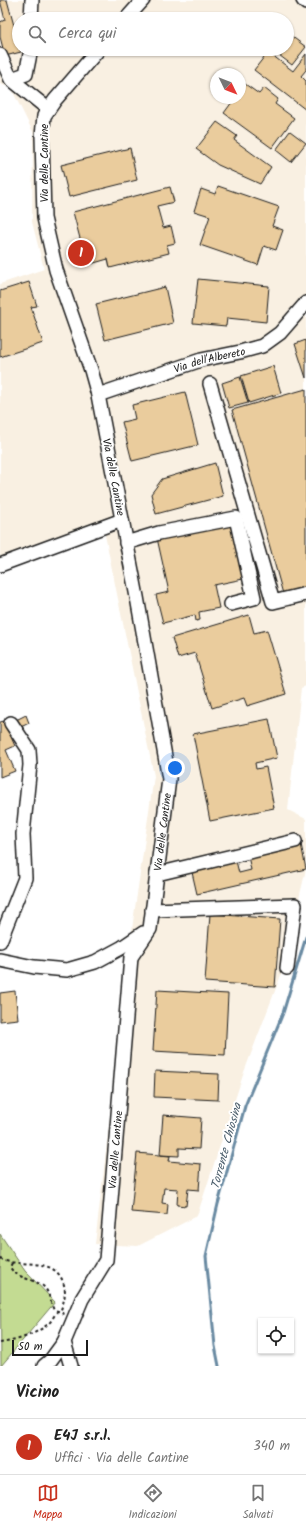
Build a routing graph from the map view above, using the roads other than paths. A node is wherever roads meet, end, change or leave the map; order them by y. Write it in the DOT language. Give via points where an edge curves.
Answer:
graph roads {
  1 [pos="32,0"];
  2 [pos="143,0"];
  3 [pos="303,0"];
  4 [pos="306,3"];
  5 [pos="31,12"];
  6 [pos="132,12"];
  7 [pos="0,55"];
  8 [pos="30,56"];
  9 [pos="94,56"];
  10 [pos="11,79"];
  11 [pos="48,109"];
  12 [pos="306,303"];
  13 [pos="210,384"];
  14 [pos="98,395"];
  15 [pos="122,520"];
  16 [pos="126,543"];
  17 [pos="0,566"];
  18 [pos="306,594"];
  19 [pos="231,604"];
  20 [pos="11,723"];
  21 [pos="295,841"];
  22 [pos="157,874"];
  23 [pos="152,910"];
  24 [pos="150,929"];
  25 [pos="0,941"];
  26 [pos="0,960"];
  27 [pos="287,968"];
  28 [pos="64,1342"];
  29 [pos="44,1366"];
  30 [pos="71,1366"];
  1 -- 5 [label="street"];
  2 -- 6 [label="street"];
  3 -- 4 [label="street"];
  7 -- 10 [label="street"];
  8 -- 10 [label="street" via="26,74"];
  9 -- 11 [label="street, Via delle Cantine"];
  10 -- 11 [label="street"];
  11 -- 14 [label="street, Via delle Cantine" via="44,116 42,136 44,218 56,270"];
  12 -- 14 [label="street, Via dell'Albereto" via="280,333 262,346 201,360"];
  13 -- 18 [label="street" via="273,602"];
  14 -- 15 [label="street, Via delle Cantine"];
  15 -- 16 [label="street, Via delle Cantine"];
  15 -- 17 [label="street"];
  16 -- 19 [label="street" via="159,533 236,518 254,598"];
  16 -- 22 [label="street, Via delle Cantine" via="169,779"];
  20 -- 25 [label="street" via="29,750 30,765 23,834 25,878"];
  21 -- 22 [label="street"];
  22 -- 23 [label="street, Via delle Cantine"];
  23 -- 24 [label="street, Via delle Cantine"];
  23 -- 27 [label="street" via="295,905"];
  24 -- 26 [label="street" via="95,962 67,970"];
  24 -- 28 [label="street, Via delle Cantine" via="131,957 106,1260 82,1299"];
  28 -- 29 [label="street, Via delle Cantine"];
  28 -- 30 [label="street"];
}
